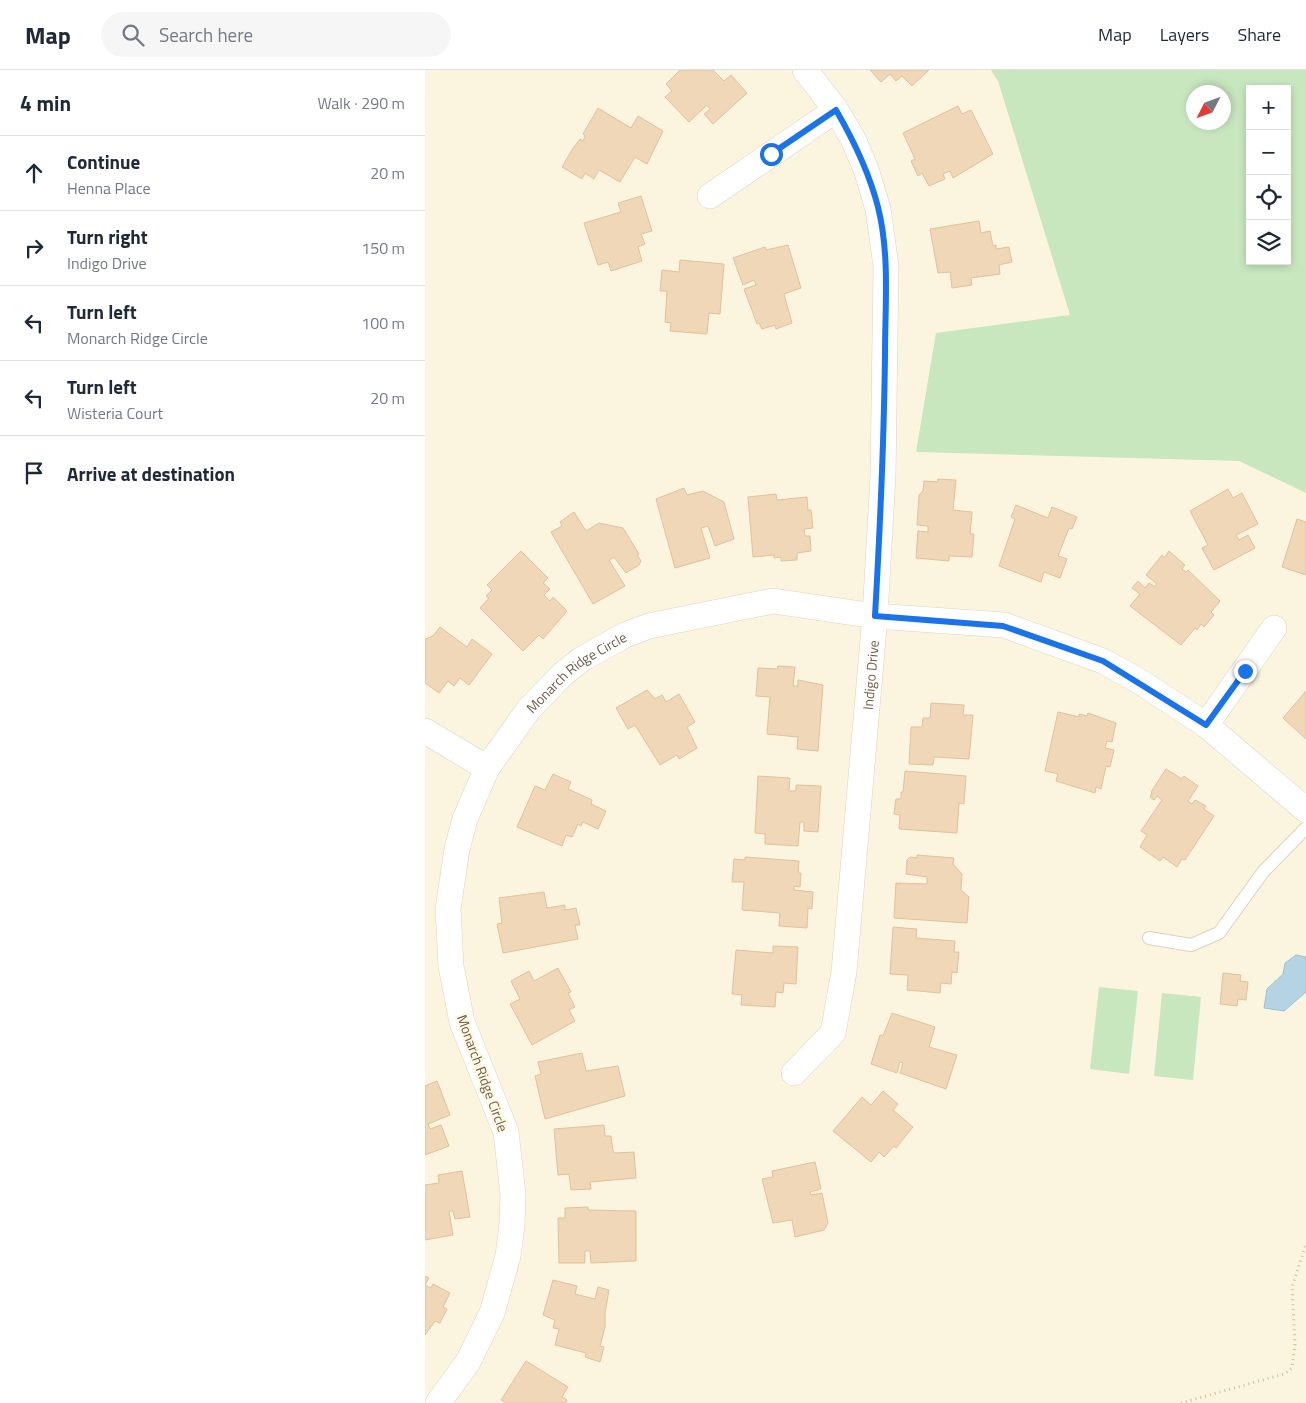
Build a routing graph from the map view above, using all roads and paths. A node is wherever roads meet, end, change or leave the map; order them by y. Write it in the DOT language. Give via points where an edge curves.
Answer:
graph roads {
  1 [pos="805,70"];
  2 [pos="836,110"];
  3 [pos="710,196"];
  4 [pos="875,616"];
  5 [pos="1274,628"];
  6 [pos="1206,725"];
  7 [pos="425,731"];
  8 [pos="487,768"];
  9 [pos="1306,810"];
  10 [pos="1306,828"];
  11 [pos="1149,938"];
  12 [pos="795,1072"];
  13 [pos="1306,1244"];
  14 [pos="438,1403"];
  15 [pos="1181,1403"];
  1 -- 2 [label="street, Indigo Drive"];
  2 -- 3 [label="street"];
  2 -- 4 [label="street, Indigo Drive" via="853,139 873,188 886,266 883,476"];
  4 -- 6 [label="street, Monarch Ridge Circle" via="1003,626 1103,661"];
  4 -- 8 [label="street, Monarch Ridge Circle" via="773,602 708,612 625,635 582,659 551,685 529,709"];
  4 -- 12 [label="street, Indigo Drive" via="844,972 833,1033"];
  5 -- 6 [label="street"];
  6 -- 9 [label="street, Monarch Ridge Circle"];
  7 -- 8 [label="street"];
  8 -- 14 [label="street, Monarch Ridge Circle" via="465,819 457,849 448,909 448,938 462,1022 506,1132 511,1163 512,1225 508,1256 492,1313 468,1362"];
  10 -- 11 [label="lane" via="1263,872 1219,933 1191,945"];
  13 -- 15 [label="path" via="1292,1287 1295,1345 1292,1368 1284,1374"];
}
